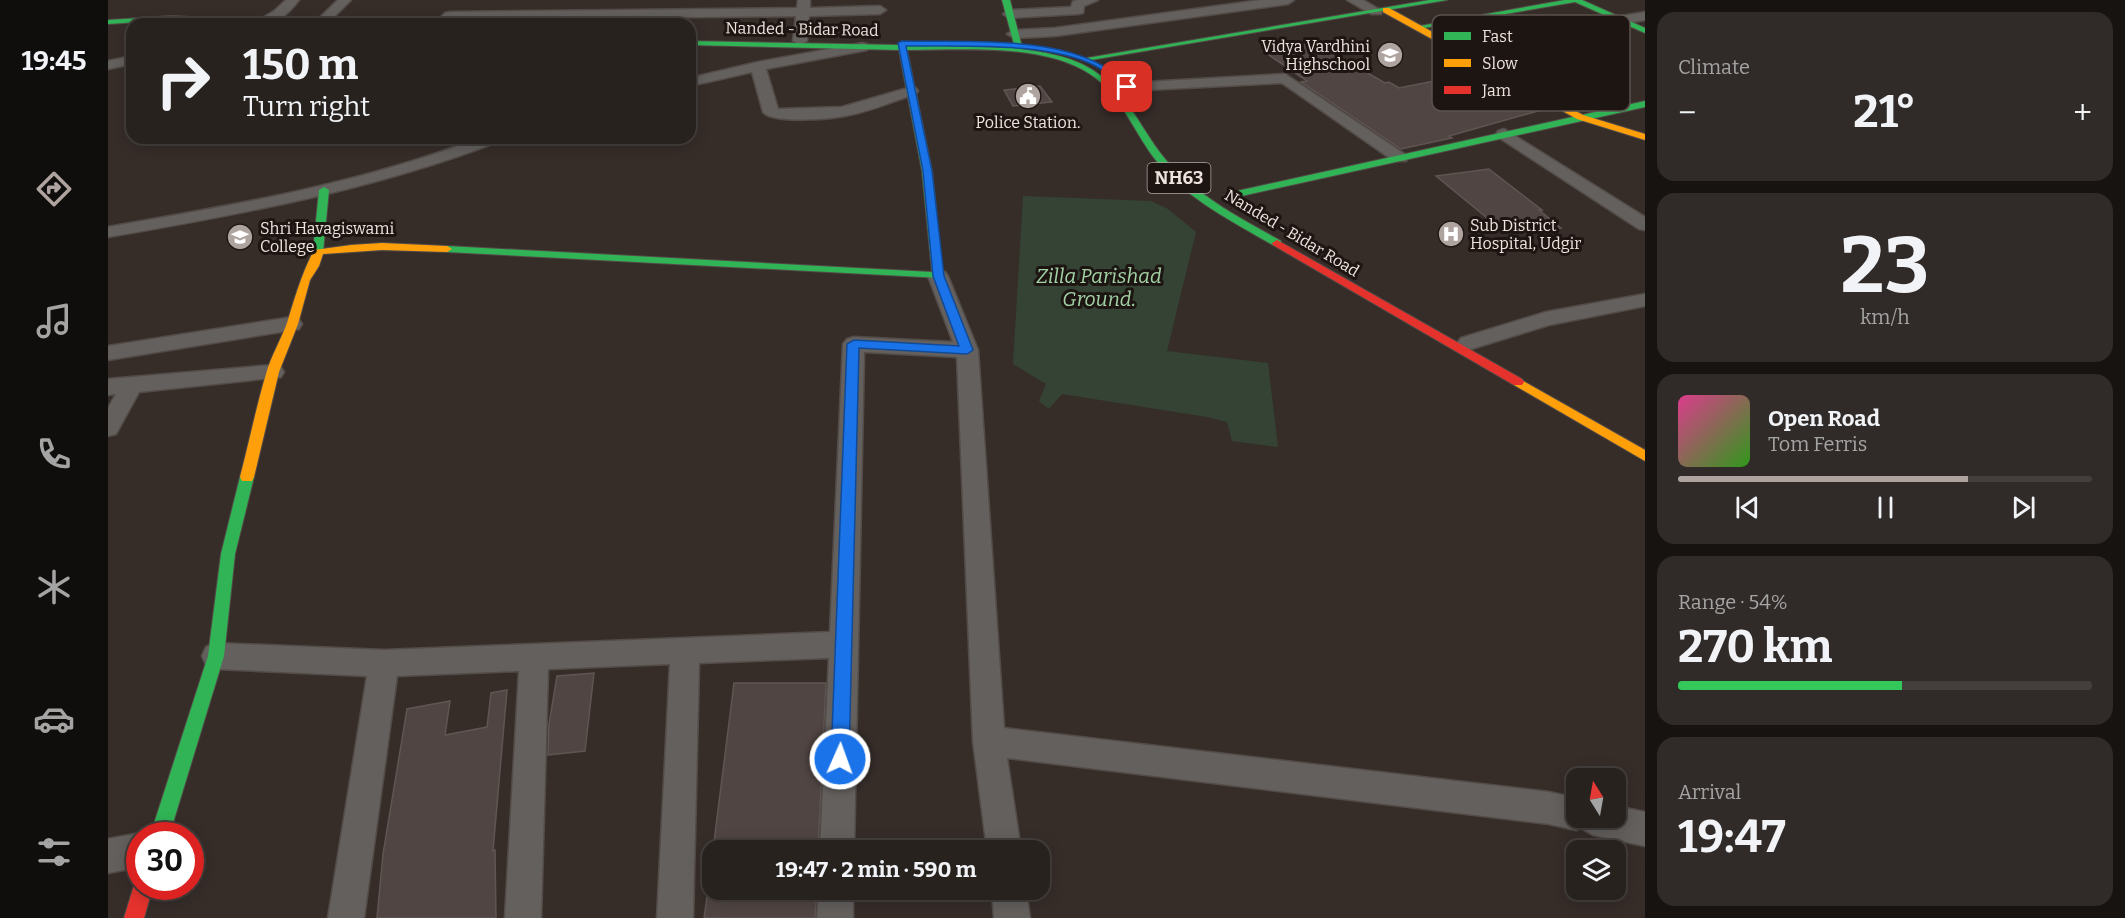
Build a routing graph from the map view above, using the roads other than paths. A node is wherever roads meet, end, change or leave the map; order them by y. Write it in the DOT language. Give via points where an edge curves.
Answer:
graph roads {
  1 [pos="293,0"];
  2 [pos="345,0"];
  3 [pos="564,0"];
  4 [pos="1006,0"];
  5 [pos="1092,0"];
  6 [pos="1286,0"];
  7 [pos="1353,0"];
  8 [pos="1443,0"];
  9 [pos="1577,0"];
  10 [pos="804,6"];
  11 [pos="880,10"];
  12 [pos="1381,10"];
  13 [pos="1010,14"];
  14 [pos="1489,15"];
  15 [pos="1610,15"];
  16 [pos="1645,16"];
  17 [pos="272,18"];
  18 [pos="326,18"];
  19 [pos="448,18"];
  20 [pos="517,18"];
  21 [pos="551,18"];
  22 [pos="570,18"];
  23 [pos="1630,18"];
  24 [pos="126,21"];
  25 [pos="108,22"];
  26 [pos="1630,24"];
  27 [pos="1432,25"];
  28 [pos="126,27"];
  29 [pos="1418,27"];
  30 [pos="108,28"];
  31 [pos="1645,31"];
  32 [pos="1432,35"];
  33 [pos="696,38"];
  34 [pos="1016,40"];
  35 [pos="800,41"];
  36 [pos="696,43"];
  37 [pos="902,45"];
  38 [pos="862,47"];
  39 [pos="1085,59"];
  40 [pos="126,61"];
  41 [pos="108,65"];
  42 [pos="758,66"];
  43 [pos="696,81"];
  44 [pos="1127,87"];
  45 [pos="912,91"];
  46 [pos="1138,100"];
  47 [pos="1645,104"];
  48 [pos="1630,107"];
  49 [pos="1569,111"];
  50 [pos="1610,111"];
  51 [pos="1580,117"];
  52 [pos="1504,134"];
  53 [pos="1645,137"];
  54 [pos="479,144"];
  55 [pos="1400,158"];
  56 [pos="1213,185"];
  57 [pos="324,190"];
  58 [pos="1228,196"];
  59 [pos="1645,225"];
  60 [pos="108,232"];
  61 [pos="318,252"];
  62 [pos="938,276"];
  63 [pos="1645,300"];
  64 [pos="292,324"];
  65 [pos="1468,343"];
  66 [pos="967,350"];
  67 [pos="108,353"];
  68 [pos="273,372"];
  69 [pos="132,385"];
  70 [pos="108,387"];
  71 [pos="108,428"];
  72 [pos="1645,444"];
  73 [pos="1645,456"];
  74 [pos="844,644"];
  75 [pos="685,650"];
  76 [pos="216,656"];
  77 [pos="534,657"];
  78 [pos="384,663"];
  79 [pos="990,741"];
  80 [pos="1566,812"];
  81 [pos="163,822"];
  82 [pos="1626,825"];
  83 [pos="1645,829"];
  84 [pos="837,840"];
  85 [pos="1003,840"];
  86 [pos="126,853"];
  87 [pos="108,856"];
  88 [pos="140,900"];
  89 [pos="836,900"];
  90 [pos="1009,900"];
  91 [pos="134,918"];
  92 [pos="346,918"];
  93 [pos="524,918"];
  94 [pos="675,918"];
  95 [pos="836,918"];
  96 [pos="1012,918"];
  1 -- 17 [label="street"];
  2 -- 18 [label="street"];
  3 -- 21 [label="street"];
  4 -- 13 [label="main road"];
  5 -- 13 [label="street" via="1077,4 1078,10"];
  6 -- 34 [label="street"];
  7 -- 12 [label="street"];
  8 -- 12 [label="main road"];
  9 -- 14 [label="main road"];
  9 -- 15 [label="main road"];
  10 -- 11 [label="street"];
  10 -- 22 [label="street"];
  10 -- 35 [label="street"];
  12 -- 29 [label="main road"];
  12 -- 39 [label="main road"];
  13 -- 34 [label="main road"];
  16 -- 23 [label="street"];
  19 -- 20 [label="street"];
  24 -- 25 [label="main road"];
  26 -- 31 [label="main road"];
  27 -- 29 [label="main road"];
  28 -- 30 [label="main road"];
  29 -- 32 [label="main road"];
  33 -- 35 [label="main road, Nanded - Bidar Road / NH63"];
  34 -- 37 [label="main road, Nanded - Bidar Road / NH63"];
  34 -- 39 [label="main road, Nanded - Bidar Road / NH63"];
  35 -- 37 [label="main road, Nanded - Bidar Road / NH63"];
  36 -- 38 [label="main road, Nanded - Bidar Road / NH63"];
  37 -- 38 [label="main road, Nanded - Bidar Road / NH63"];
  37 -- 45 [label="main road"];
  37 -- 73 [label="main road, Nanded - Bidar Road / NH63" via="1007,50 1081,65 1112,92 1162,161 1212,205"];
  38 -- 42 [label="street"];
  39 -- 44 [label="main road, Nanded - Bidar Road / NH63" via="1101,66"];
  40 -- 41 [label="street"];
  42 -- 43 [label="street"];
  42 -- 45 [label="street" via="771,112 778,115 843,112"];
  44 -- 46 [label="main road, Nanded - Bidar Road / NH63"];
  44 -- 55 [label="street" via="1285,78"];
  45 -- 62 [label="main road" via="927,171"];
  47 -- 48 [label="main road"];
  49 -- 51 [label="main road"];
  50 -- 51 [label="main road"];
  51 -- 52 [label="main road"];
  51 -- 53 [label="main road"];
  52 -- 55 [label="main road"];
  52 -- 59 [label="street"];
  54 -- 57 [label="street" via="394,173"];
  55 -- 58 [label="main road"];
  56 -- 58 [label="main road, Nanded - Bidar Road / NH63"];
  57 -- 60 [label="street"];
  57 -- 61 [label="main road"];
  58 -- 65 [label="main road, Nanded - Bidar Road / NH63"];
  61 -- 62 [label="main road" via="377,244"];
  61 -- 64 [label="main road"];
  62 -- 66 [label="street"];
  63 -- 65 [label="street" via="1546,319"];
  64 -- 67 [label="street"];
  64 -- 68 [label="main road"];
  65 -- 72 [label="main road, Nanded - Bidar Road / NH63"];
  66 -- 74 [label="street" via="854,344"];
  66 -- 79 [label="street"];
  68 -- 69 [label="street"];
  68 -- 76 [label="main road" via="228,554"];
  69 -- 70 [label="street"];
  69 -- 71 [label="street"];
  74 -- 75 [label="street"];
  74 -- 84 [label="street"];
  75 -- 77 [label="street"];
  75 -- 94 [label="street"];
  76 -- 78 [label="street"];
  76 -- 81 [label="main road"];
  77 -- 78 [label="street"];
  77 -- 93 [label="street"];
  78 -- 92 [label="street"];
  79 -- 80 [label="street"];
  79 -- 85 [label="street"];
  82 -- 83 [label="street"];
  86 -- 87 [label="street"];
  88 -- 91 [label="main road"];
  89 -- 95 [label="street"];
  90 -- 96 [label="street"];
}
